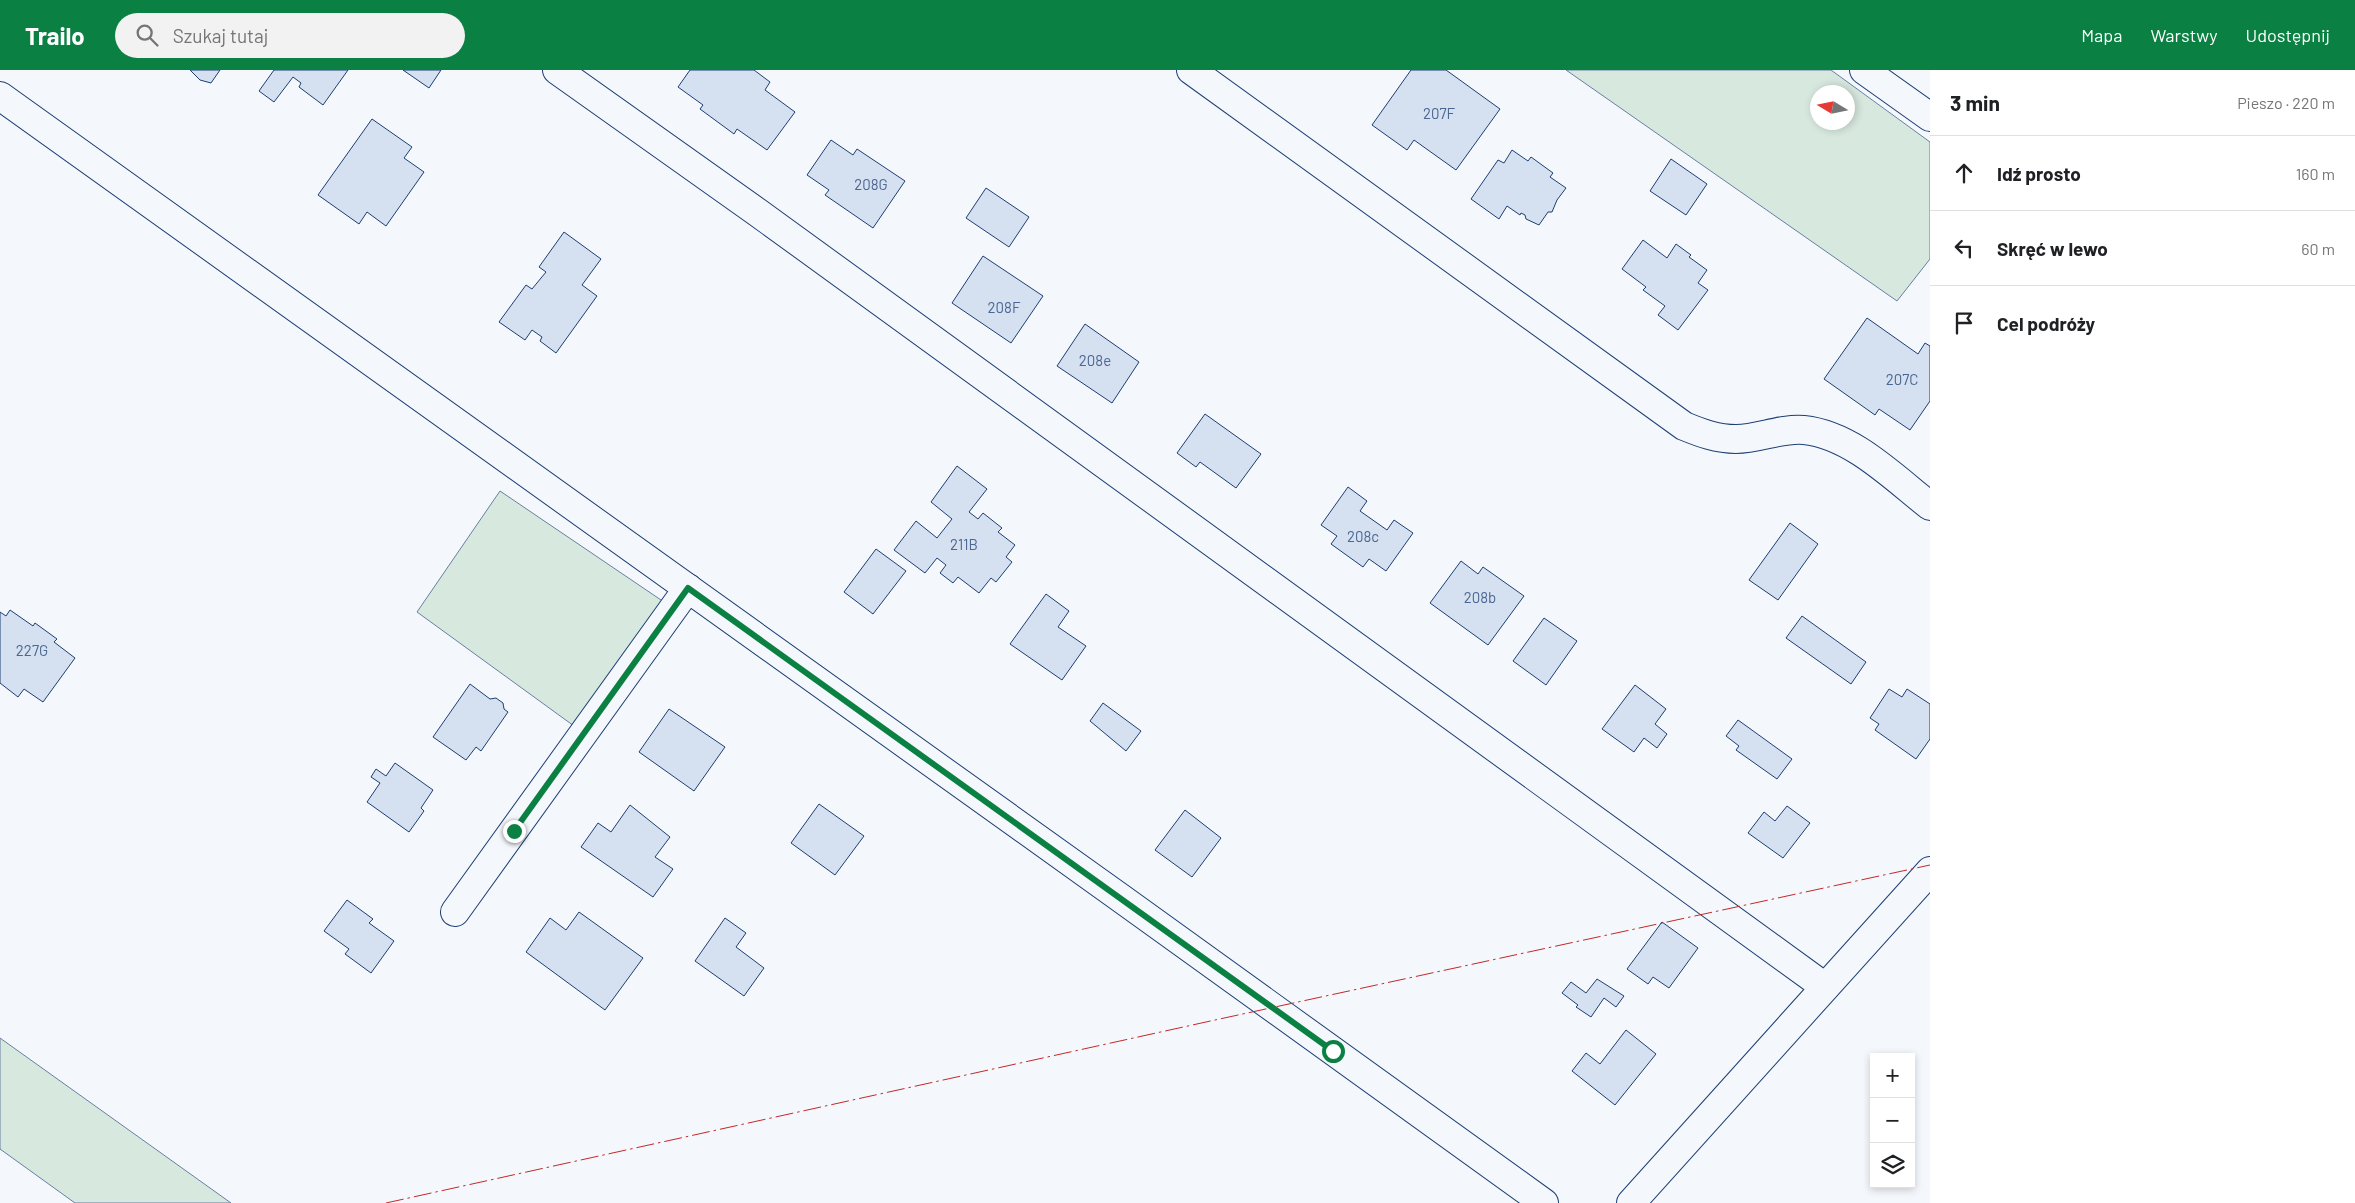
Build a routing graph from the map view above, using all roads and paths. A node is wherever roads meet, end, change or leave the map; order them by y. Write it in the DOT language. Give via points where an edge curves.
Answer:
graph roads {
  1 [pos="557,70"];
  2 [pos="1191,70"];
  3 [pos="1864,70"];
  4 [pos="0,96"];
  5 [pos="1930,117"];
  6 [pos="1930,506"];
  7 [pos="688,588"];
  8 [pos="1930,870"];
  9 [pos="455,912"];
  10 [pos="1825,987"];
  11 [pos="1544,1203"];
  12 [pos="1631,1203"];
  1 -- 10 [label="street" via="766,218"];
  2 -- 6 [label="street" via="1684,426 1719,438 1737,439 1794,430 1833,436 1852,446"];
  3 -- 5 [label="street"];
  4 -- 7 [label="street"];
  7 -- 9 [label="street"];
  7 -- 11 [label="street"];
  8 -- 10 [label="street"];
  10 -- 12 [label="street"];
}
